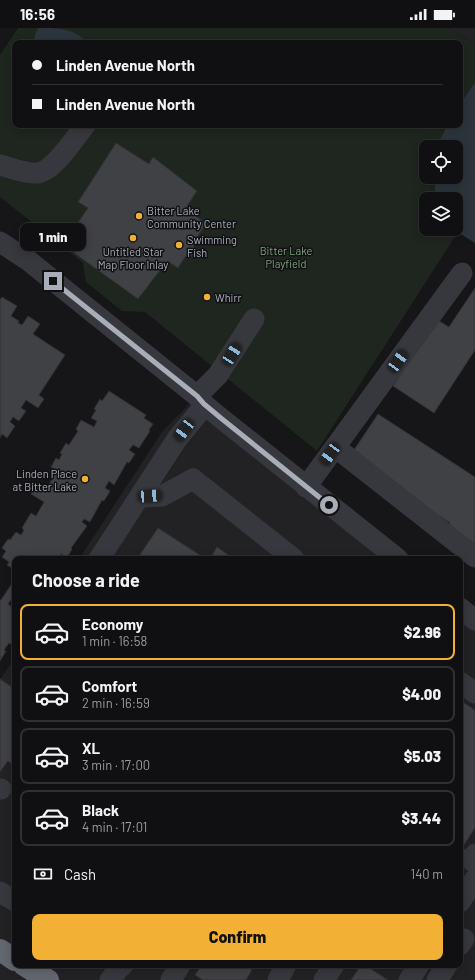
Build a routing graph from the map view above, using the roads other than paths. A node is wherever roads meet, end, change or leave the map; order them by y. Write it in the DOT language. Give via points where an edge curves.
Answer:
graph roads {
  1 [pos="83,128"];
  2 [pos="0,165"];
  3 [pos="0,242"];
  4 [pos="462,273"];
  5 [pos="254,319"];
  6 [pos="201,400"];
  7 [pos="335,447"];
  8 [pos="306,487"];
  9 [pos="139,497"];
  10 [pos="101,556"];
  11 [pos="290,556"];
  12 [pos="394,556"];
  13 [pos="475,558"];
  14 [pos="463,610"];
  15 [pos="475,620"];
  16 [pos="463,684"];
  17 [pos="475,693"];
  18 [pos="475,854"];
  19 [pos="475,863"];
  20 [pos="475,879"];
  21 [pos="0,892"];
  22 [pos="463,897"];
  23 [pos="12,898"];
  24 [pos="0,950"];
  25 [pos="12,958"];
  26 [pos="29,968"];
  27 [pos="178,968"];
  28 [pos="284,968"];
  29 [pos="332,968"];
  30 [pos="48,980"];
  31 [pos="171,980"];
  32 [pos="278,980"];
  33 [pos="324,980"];
  1 -- 2 [label="street" via="45,171 37,173"];
  3 -- 6 [label="street" via="29,262"];
  4 -- 7 [label="street"];
  5 -- 6 [label="street"];
  6 -- 8 [label="street"];
  6 -- 9 [label="street"];
  7 -- 8 [label="street"];
  7 -- 13 [label="street"];
  8 -- 12 [label="street"];
  9 -- 10 [label="street"];
  9 -- 11 [label="street" via="162,496 193,480"];
  14 -- 15 [label="street"];
  16 -- 17 [label="street"];
  18 -- 19 [label="street" via="472,861"];
  20 -- 22 [label="street"];
  21 -- 23 [label="street"];
  24 -- 25 [label="highway"];
  26 -- 30 [label="highway"];
  27 -- 31 [label="street"];
  28 -- 32 [label="street"];
  29 -- 33 [label="street"];
}
